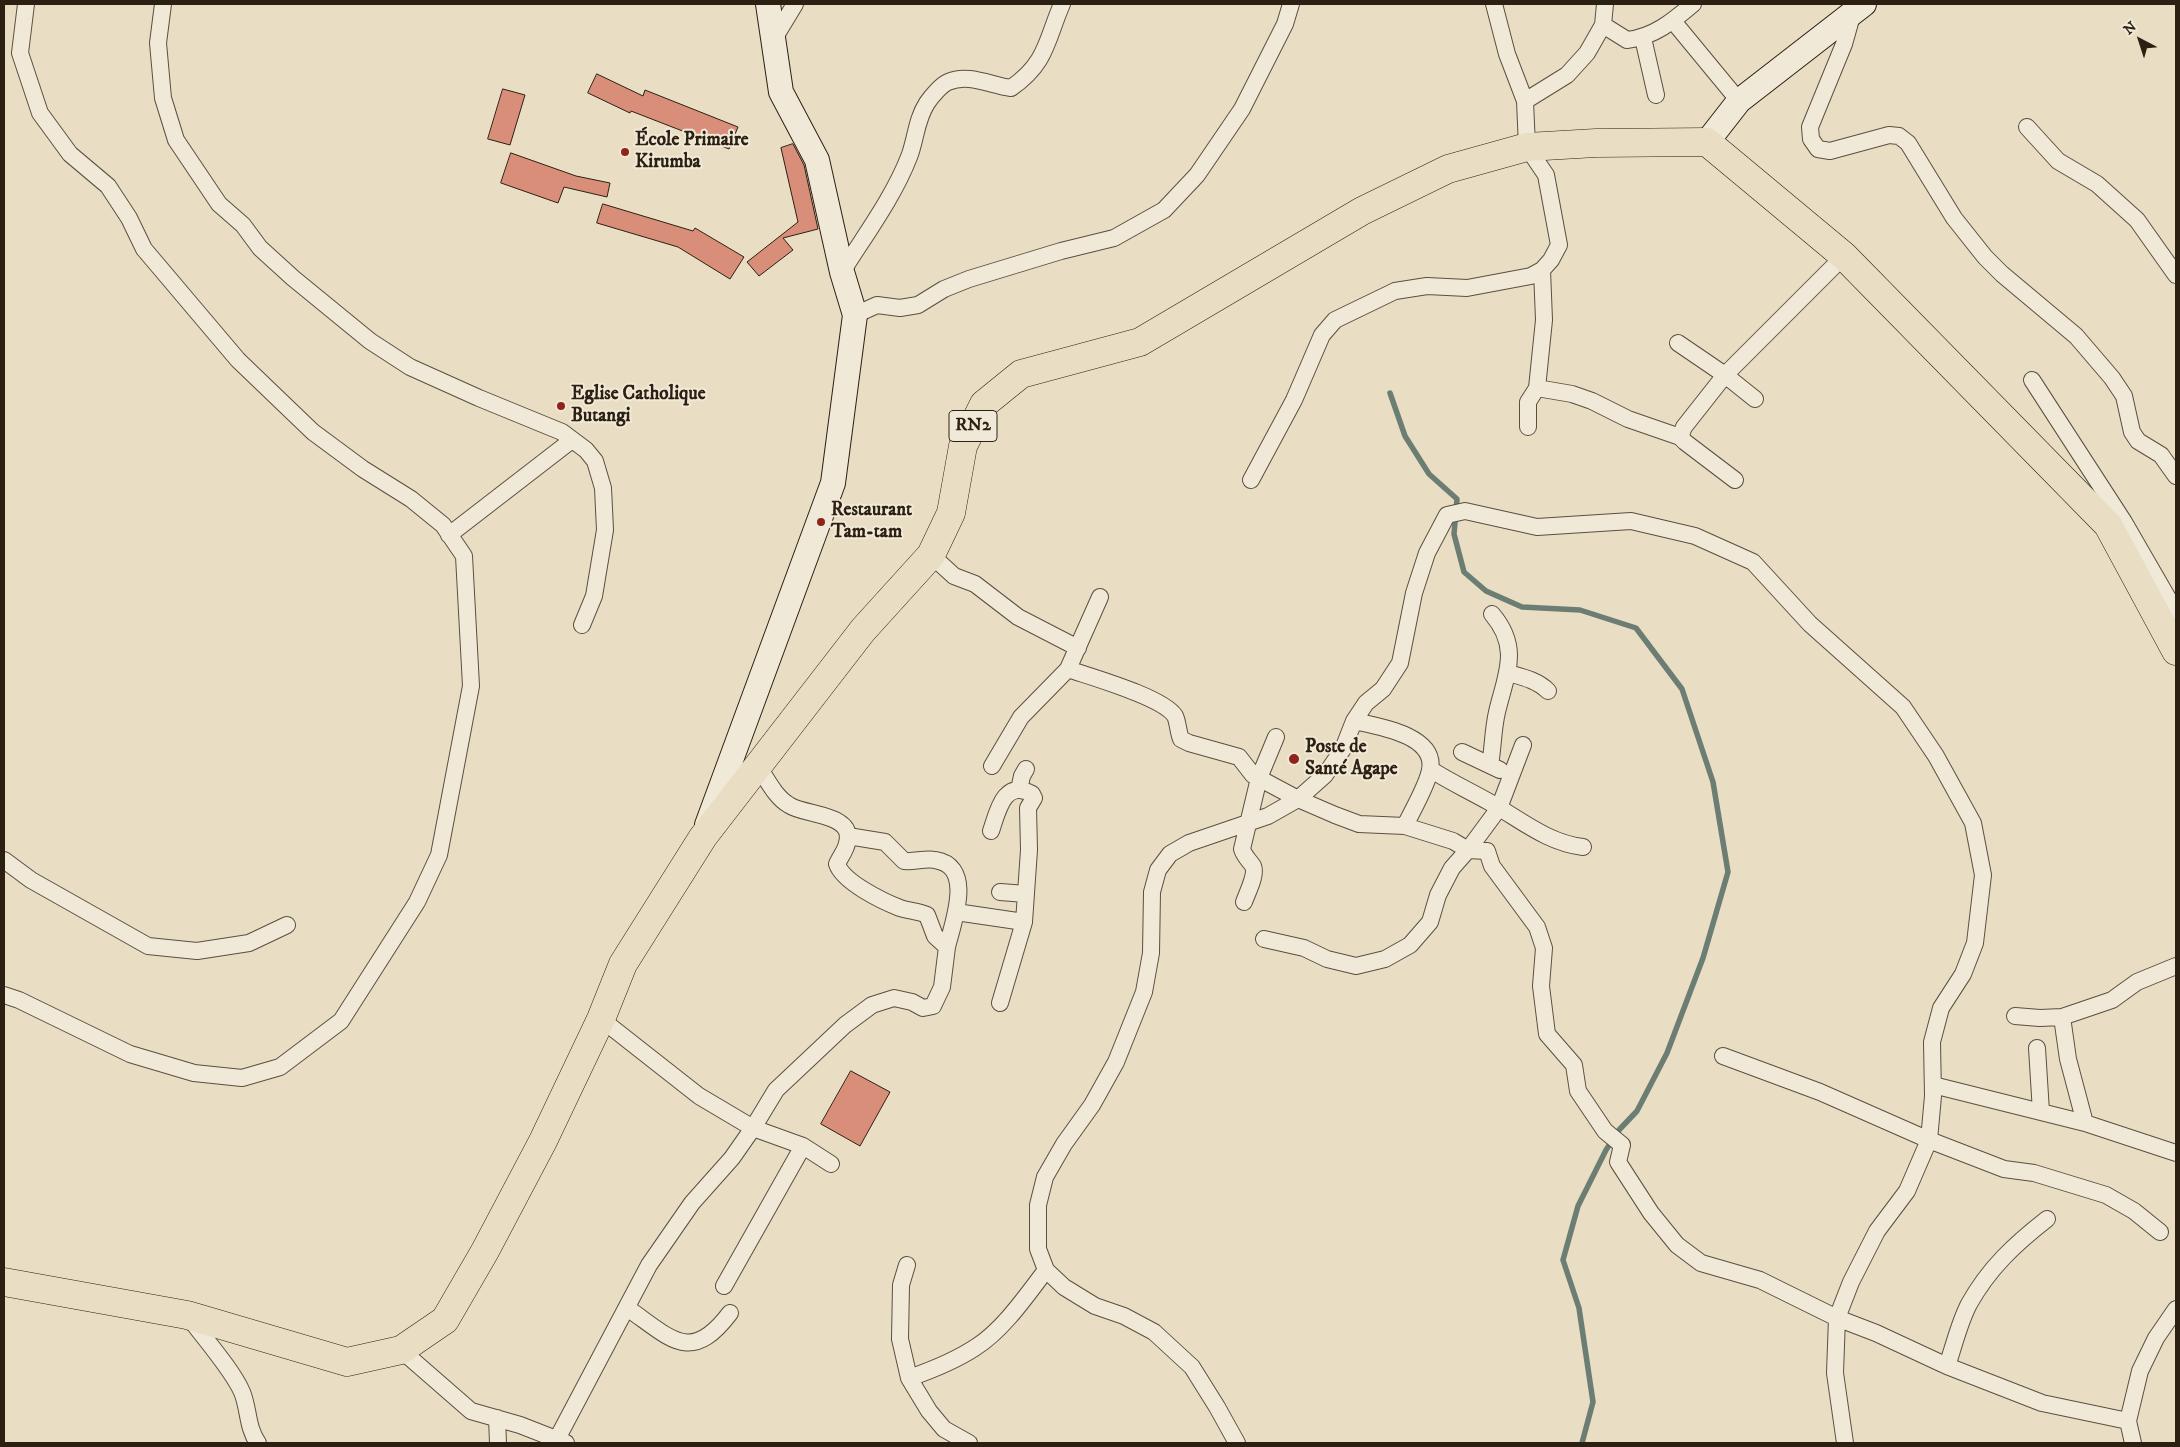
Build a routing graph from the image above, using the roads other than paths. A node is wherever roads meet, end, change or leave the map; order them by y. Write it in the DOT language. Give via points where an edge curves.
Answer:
graph roads {
  1 [pos="26,4"];
  2 [pos="163,4"];
  3 [pos="768,4"];
  4 [pos="795,4"];
  5 [pos="1062,4"];
  6 [pos="1291,4"];
  7 [pos="1494,4"];
  8 [pos="1605,4"];
  9 [pos="1693,4"];
  10 [pos="1858,8"];
  11 [pos="1673,21"];
  12 [pos="1603,25"];
  13 [pos="1643,38"];
  14 [pos="772,42"];
  15 [pos="1656,95"];
  16 [pos="1739,100"];
  17 [pos="1525,101"];
  18 [pos="2027,127"];
  19 [pos="1708,142"];
  20 [pos="1527,147"];
  21 [pos="1844,256"];
  22 [pos="1542,270"];
  23 [pos="842,272"];
  24 [pos="2176,276"];
  25 [pos="855,315"];
  26 [pos="1678,343"];
  27 [pos="1725,375"];
  28 [pos="2032,380"];
  29 [pos="1537,388"];
  30 [pos="1755,399"];
  31 [pos="1528,426"];
  32 [pos="1680,436"];
  33 [pos="572,440"];
  34 [pos="2176,476"];
  35 [pos="1251,480"];
  36 [pos="1735,480"];
  37 [pos="449,535"];
  38 [pos="931,555"];
  39 [pos="1100,597"];
  40 [pos="2176,612"];
  41 [pos="1492,614"];
  42 [pos="582,625"];
  43 [pos="1078,648"];
  44 [pos="2176,651"];
  45 [pos="1068,669"];
  46 [pos="1508,673"];
  47 [pos="1548,691"];
  48 [pos="1354,721"];
  49 [pos="1276,737"];
  50 [pos="1523,745"];
  51 [pos="1462,752"];
  52 [pos="1490,765"];
  53 [pos="758,766"];
  54 [pos="992,766"];
  55 [pos="1026,768"];
  56 [pos="1430,769"];
  57 [pos="1511,776"];
  58 [pos="1260,778"];
  59 [pos="1019,790"];
  60 [pos="1298,799"];
  61 [pos="1499,808"];
  62 [pos="1247,822"];
  63 [pos="1405,826"];
  64 [pos="991,831"];
  65 [pos="848,836"];
  66 [pos="703,837"];
  67 [pos="1583,847"];
  68 [pos="1468,850"];
  69 [pos="4,860"];
  70 [pos="1000,892"];
  71 [pos="1026,894"];
  72 [pos="1244,902"];
  73 [pos="956,912"];
  74 [pos="1024,922"];
  75 [pos="286,925"];
  76 [pos="1264,938"];
  77 [pos="947,947"];
  78 [pos="2176,966"];
  79 [pos="4,995"];
  80 [pos="1000,1003"];
  81 [pos="2015,1016"];
  82 [pos="2062,1017"];
  83 [pos="601,1018"];
  84 [pos="2037,1048"];
  85 [pos="1723,1056"];
  86 [pos="1933,1085"];
  87 [pos="2041,1112"];
  88 [pos="2085,1123"];
  89 [pos="753,1128"];
  90 [pos="1929,1140"];
  91 [pos="803,1146"];
  92 [pos="2176,1153"];
  93 [pos="831,1164"];
  94 [pos="2047,1219"];
  95 [pos="2160,1232"];
  96 [pos="907,1265"];
  97 [pos="1046,1270"];
  98 [pos="4,1282"];
  99 [pos="724,1286"];
  100 [pos="627,1308"];
  101 [pos="2176,1309"];
  102 [pos="730,1313"];
  103 [pos="186,1315"];
  104 [pos="1837,1318"];
  105 [pos="401,1350"];
  106 [pos="1947,1366"];
  107 [pos="908,1378"];
  108 [pos="498,1418"];
  109 [pos="2128,1420"];
  110 [pos="562,1441"];
  111 [pos="258,1443"];
  112 [pos="498,1443"];
  113 [pos="969,1443"];
  114 [pos="1237,1443"];
  115 [pos="1845,1443"];
  116 [pos="2133,1443"];
  1 -- 37 [label="street" via="20,53 40,113 70,154 108,186 144,249 238,360 313,432 411,499 443,525"];
  2 -- 33 [label="street" via="158,43 164,98 176,140 219,204 243,225 260,248 370,341 410,367 562,432"];
  3 -- 14 [label="street"];
  4 -- 14 [label="street"];
  5 -- 23 [label="street" via="1045,51 1027,77 1011,88 964,77 946,82 927,102 915,130 909,156 888,198"];
  6 -- 25 [label="street" via="1285,24 1242,108 1197,175 1164,210 1114,238 969,279 918,305 900,308 877,305"];
  7 -- 17 [label="street"];
  8 -- 12 [label="street"];
  9 -- 11 [label="street"];
  10 -- 16 [label="street"];
  10 -- 34 [label="street" via="1810,127 1811,139 1818,149 1830,152 1889,135 1899,136 1908,143 1954,218 1985,257 2076,336 2112,378 2124,396 2132,432 2138,441 2161,455"];
  11 -- 13 [label="street"];
  11 -- 16 [label="street"];
  12 -- 13 [label="street" via="1627,40"];
  12 -- 17 [label="street" via="1588,53 1567,75"];
  13 -- 15 [label="street"];
  14 -- 23 [label="street" via="780,92 817,160"];
  16 -- 19 [label="street"];
  17 -- 20 [label="street"];
  18 -- 24 [label="street" via="2058,161 2098,184 2137,220"];
  19 -- 20 [label="highway, RN2"];
  19 -- 21 [label="highway"];
  20 -- 22 [label="street" via="1546,175 1559,245"];
  20 -- 38 [label="highway, RN2" via="1448,169 1362,210 1140,342 1021,374 984,404 963,446 951,513"];
  21 -- 27 [label="street"];
  21 -- 44 [label="highway" via="2108,525"];
  22 -- 29 [label="street" via="1544,320"];
  22 -- 35 [label="street" via="1531,276 1467,288 1427,286 1395,291 1334,320 1322,335 1294,400"];
  23 -- 25 [label="street"];
  25 -- 66 [label="street" via="833,483"];
  26 -- 27 [label="street"];
  27 -- 30 [label="street"];
  27 -- 32 [label="street"];
  28 -- 40 [label="street" via="2124,522"];
  29 -- 31 [label="street" via="1528,402"];
  29 -- 32 [label="street" via="1578,397 1628,419"];
  32 -- 36 [label="street"];
  33 -- 37 [label="street"];
  33 -- 42 [label="street" via="595,461 603,488 606,530 594,596"];
  37 -- 79 [label="street" via="464,556 471,686 439,855 416,902 341,1021 280,1067 242,1078 194,1073 130,1054"];
  38 -- 43 [label="street" via="954,576 975,584 1018,616"];
  38 -- 53 [label="highway, RN2" via="863,630"];
  39 -- 43 [label="street"];
  41 -- 46 [label="street" via="1503,628 1510,656"];
  43 -- 45 [label="street"];
  45 -- 54 [label="street" via="1021,717"];
  45 -- 58 [label="street" via="1117,685 1166,707 1176,717 1181,739 1239,757 1253,775"];
  46 -- 47 [label="street" via="1533,680"];
  46 -- 52 [label="street" via="1497,713"];
  48 -- 56 [label="street" via="1414,739 1427,751"];
  48 -- 60 [label="street" via="1343,749 1325,775"];
  48 -- 86 [label="street" via="1366,703 1383,690 1400,663 1414,593 1427,552 1447,515 1465,511 1537,527 1631,521 1696,536 1753,562 1810,624 1904,707 1973,823 1983,874 1975,943 1963,974 1941,1008 1932,1042"];
  49 -- 58 [label="street"];
  50 -- 57 [label="street"];
  51 -- 52 [label="street"];
  52 -- 57 [label="street"];
  53 -- 65 [label="street" via="789,806 838,820"];
  53 -- 66 [label="highway, RN2"];
  55 -- 59 [label="street"];
  56 -- 61 [label="street"];
  56 -- 63 [label="street"];
  57 -- 61 [label="street"];
  58 -- 60 [label="street"];
  58 -- 62 [label="street"];
  59 -- 64 [label="street" via="1012,791 1001,802"];
  59 -- 71 [label="street" via="1032,794 1034,798 1028,808"];
  60 -- 62 [label="street" via="1268,816"];
  60 -- 63 [label="street" via="1359,824"];
  61 -- 67 [label="street" via="1547,837"];
  61 -- 68 [label="street"];
  62 -- 72 [label="street" via="1242,849 1254,868 1254,874"];
  62 -- 97 [label="street" via="1189,843 1170,854 1158,870 1152,892 1151,953 1144,992 1111,1071 1045,1177 1038,1205 1038,1249"];
  63 -- 68 [label="street" via="1453,841"];
  65 -- 73 [label="street" via="885,842 904,860 936,860 954,869 960,882"];
  65 -- 77 [label="street" via="837,864 839,871 857,886 882,899 927,915 936,936"];
  66 -- 83 [label="highway, RN2" via="623,964"];
  68 -- 76 [label="street" via="1444,880 1430,922 1410,945 1385,959 1356,966"];
  68 -- 104 [label="street" via="1487,851 1492,866 1538,928 1544,948 1541,986 1547,1034 1574,1065 1578,1091 1605,1130 1622,1145 1618,1162 1651,1213 1677,1245 1701,1263 1760,1280"];
  69 -- 75 [label="street" via="31,880 148,946 198,951 249,943"];
  70 -- 71 [label="street"];
  71 -- 74 [label="street"];
  73 -- 74 [label="street"];
  73 -- 77 [label="street"];
  74 -- 80 [label="street"];
  77 -- 89 [label="street" via="942,987 933,1006 923,1008 894,998 872,1005 845,1025 776,1090"];
  78 -- 82 [label="street" via="2137,982 2112,1000"];
  81 -- 82 [label="street"];
  82 -- 88 [label="street" via="2068,1059"];
  83 -- 89 [label="street" via="699,1096"];
  83 -- 105 [label="highway, RN2" via="543,1141 445,1320"];
  84 -- 87 [label="street"];
  85 -- 90 [label="street" via="1820,1092"];
  86 -- 87 [label="street"];
  86 -- 90 [label="street"];
  87 -- 88 [label="street"];
  88 -- 92 [label="street"];
  89 -- 91 [label="street"];
  89 -- 100 [label="street" via="732,1158 686,1211 649,1265"];
  90 -- 95 [label="street" via="2004,1169 2034,1173 2106,1195 2134,1211"];
  90 -- 104 [label="street" via="1907,1191 1877,1231"];
  91 -- 93 [label="street"];
  91 -- 99 [label="street"];
  94 -- 106 [label="street" via="1993,1267 1968,1306"];
  96 -- 107 [label="street" via="901,1285 900,1339"];
  97 -- 107 [label="street" via="1017,1309 977,1347 938,1368"];
  97 -- 114 [label="street" via="1064,1287 1095,1306 1124,1316 1154,1332 1192,1367"];
  98 -- 103 [label="highway, RN2"];
  100 -- 102 [label="street" via="676,1341 691,1344 707,1338"];
  100 -- 110 [label="street"];
  101 -- 109 [label="street" via="2156,1338 2140,1372"];
  103 -- 105 [label="highway, RN2" via="347,1362"];
  103 -- 111 [label="street" via="242,1392 252,1436"];
  104 -- 106 [label="street"];
  104 -- 115 [label="street" via="1835,1373"];
  105 -- 108 [label="street" via="472,1411"];
  106 -- 109 [label="street" via="2042,1403"];
  107 -- 113 [label="street" via="928,1411 944,1429"];
  108 -- 110 [label="street"];
  108 -- 112 [label="street"];
  109 -- 116 [label="street"];
}
